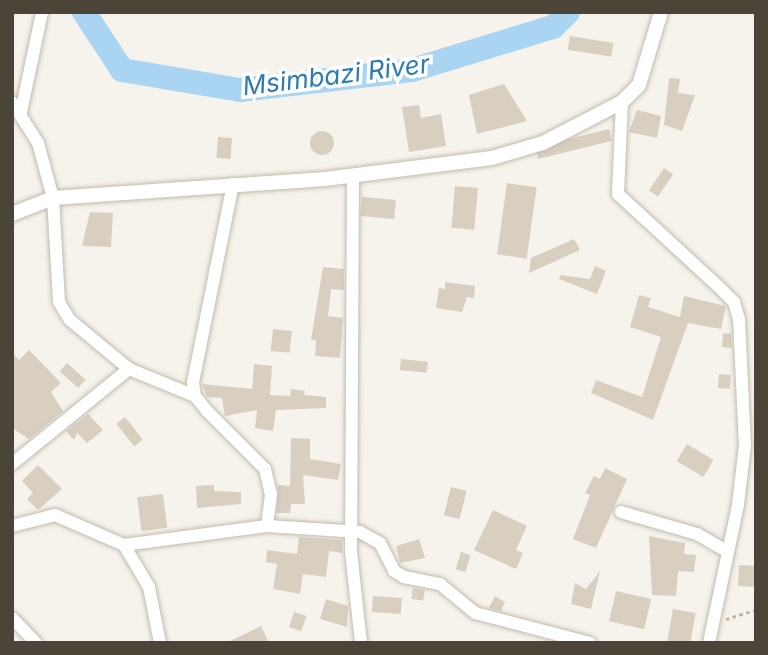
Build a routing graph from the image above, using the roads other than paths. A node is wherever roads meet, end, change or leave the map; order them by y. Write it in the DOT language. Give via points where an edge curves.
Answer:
graph roads {
  1 [pos="42,12"];
  2 [pos="661,12"];
  3 [pos="622,102"];
  4 [pos="17,107"];
  5 [pos="353,175"];
  6 [pos="233,184"];
  7 [pos="53,198"];
  8 [pos="12,214"];
  9 [pos="129,369"];
  10 [pos="195,396"];
  11 [pos="750,437"];
  12 [pos="12,464"];
  13 [pos="621,512"];
  14 [pos="12,526"];
  15 [pos="267,526"];
  16 [pos="352,532"];
  17 [pos="124,545"];
  18 [pos="726,551"];
  19 [pos="12,618"];
  20 [pos="36,643"];
  21 [pos="160,643"];
  22 [pos="361,643"];
  23 [pos="590,643"];
  24 [pos="709,643"];
  1 -- 4 [label="street"];
  2 -- 3 [label="street" via="639,85"];
  3 -- 5 [label="street" via="544,143 492,158"];
  3 -- 11 [label="street" via="618,194 737,308"];
  4 -- 7 [label="street" via="38,143"];
  5 -- 6 [label="street"];
  5 -- 16 [label="street"];
  6 -- 7 [label="street"];
  6 -- 10 [label="street" via="194,369"];
  7 -- 8 [label="street"];
  7 -- 9 [label="street" via="59,302 70,320"];
  9 -- 10 [label="street"];
  9 -- 12 [label="street"];
  10 -- 15 [label="street" via="265,469 271,494"];
  11 -- 18 [label="street"];
  13 -- 18 [label="street" via="697,534"];
  14 -- 17 [label="street" via="55,514"];
  15 -- 16 [label="street"];
  15 -- 17 [label="street"];
  16 -- 22 [label="street"];
  16 -- 23 [label="street" via="375,538 394,571 440,584 475,613"];
  17 -- 21 [label="street" via="149,587"];
  18 -- 24 [label="street"];
  19 -- 20 [label="street"];
}
